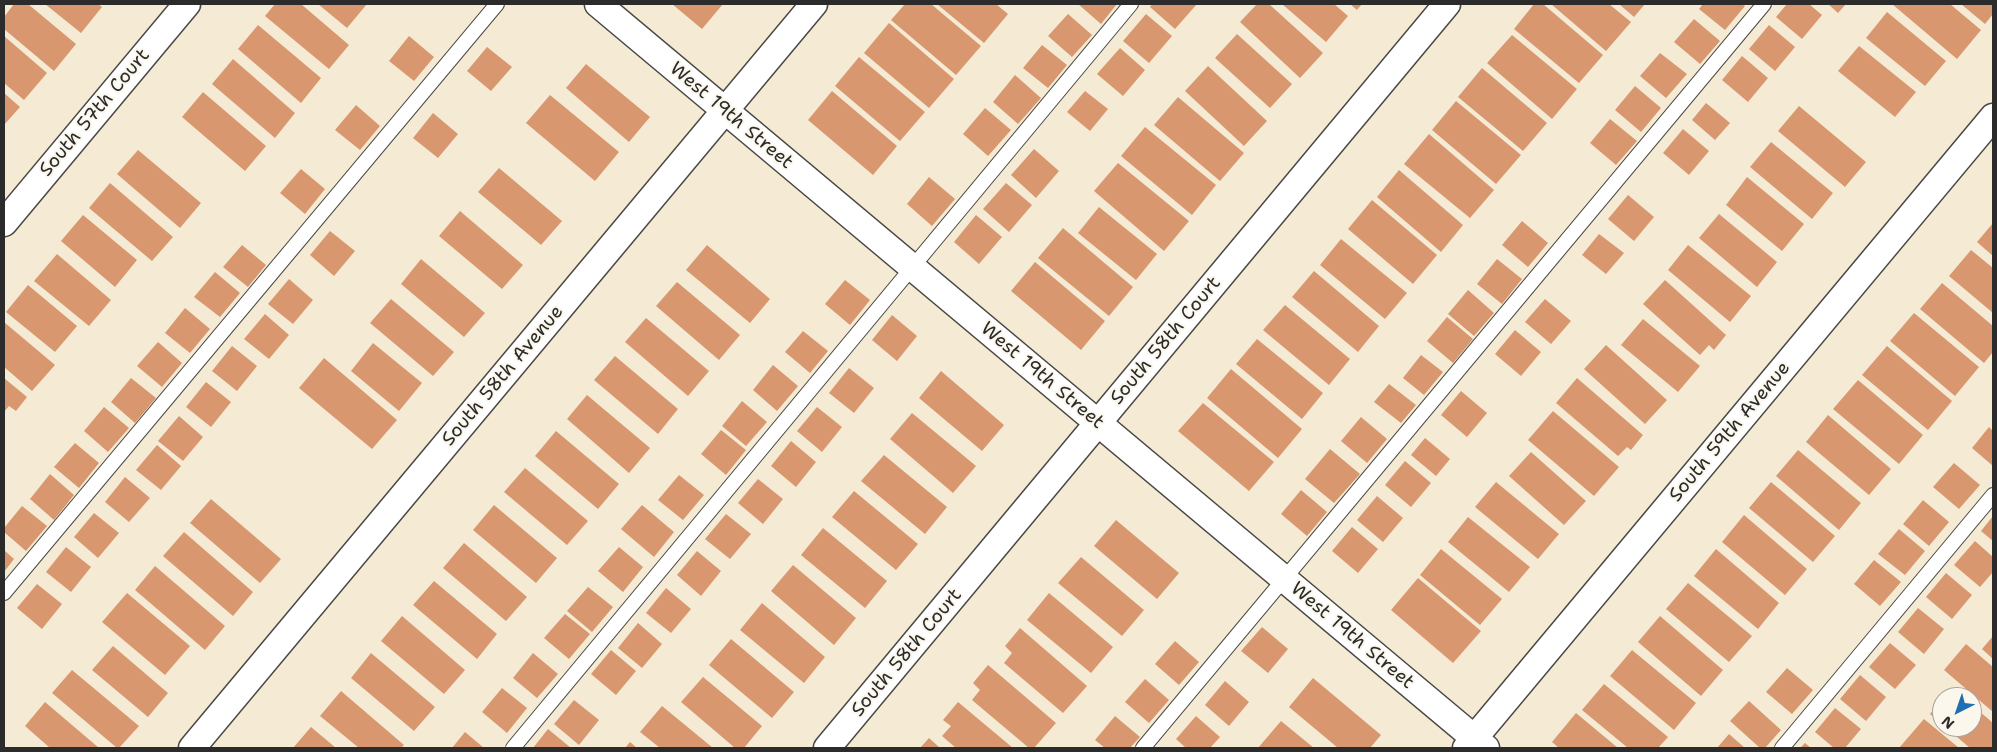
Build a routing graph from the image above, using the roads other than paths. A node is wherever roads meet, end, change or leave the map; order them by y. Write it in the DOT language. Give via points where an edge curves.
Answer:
graph roads {
  1 [pos="187,4"];
  2 [pos="497,4"];
  3 [pos="598,4"];
  4 [pos="814,4"];
  5 [pos="1131,4"];
  6 [pos="1448,4"];
  7 [pos="1764,4"];
  8 [pos="725,110"];
  9 [pos="1993,116"];
  10 [pos="4,223"];
  11 [pos="912,268"];
  12 [pos="1098,423"];
  13 [pos="1993,495"];
  14 [pos="1285,579"];
  15 [pos="4,593"];
  16 [pos="1475,745"];
  17 [pos="192,748"];
  18 [pos="513,748"];
  19 [pos="827,748"];
  20 [pos="1143,748"];
  21 [pos="1782,748"];
  1 -- 10 [label="street, South 57th Court"];
  2 -- 15 [label="lane"];
  3 -- 8 [label="street, West 19th Street"];
  4 -- 8 [label="street, South 58th Avenue"];
  5 -- 11 [label="lane"];
  6 -- 12 [label="street, South 58th Court"];
  7 -- 14 [label="lane"];
  8 -- 11 [label="street, West 19th Street"];
  8 -- 17 [label="street, South 58th Avenue"];
  9 -- 16 [label="street, South 59th Avenue"];
  11 -- 12 [label="street, West 19th Street"];
  11 -- 18 [label="lane"];
  12 -- 14 [label="street, West 19th Street"];
  12 -- 19 [label="street, South 58th Court"];
  13 -- 21 [label="lane"];
  14 -- 16 [label="street, West 19th Street"];
  14 -- 20 [label="lane"];
}
